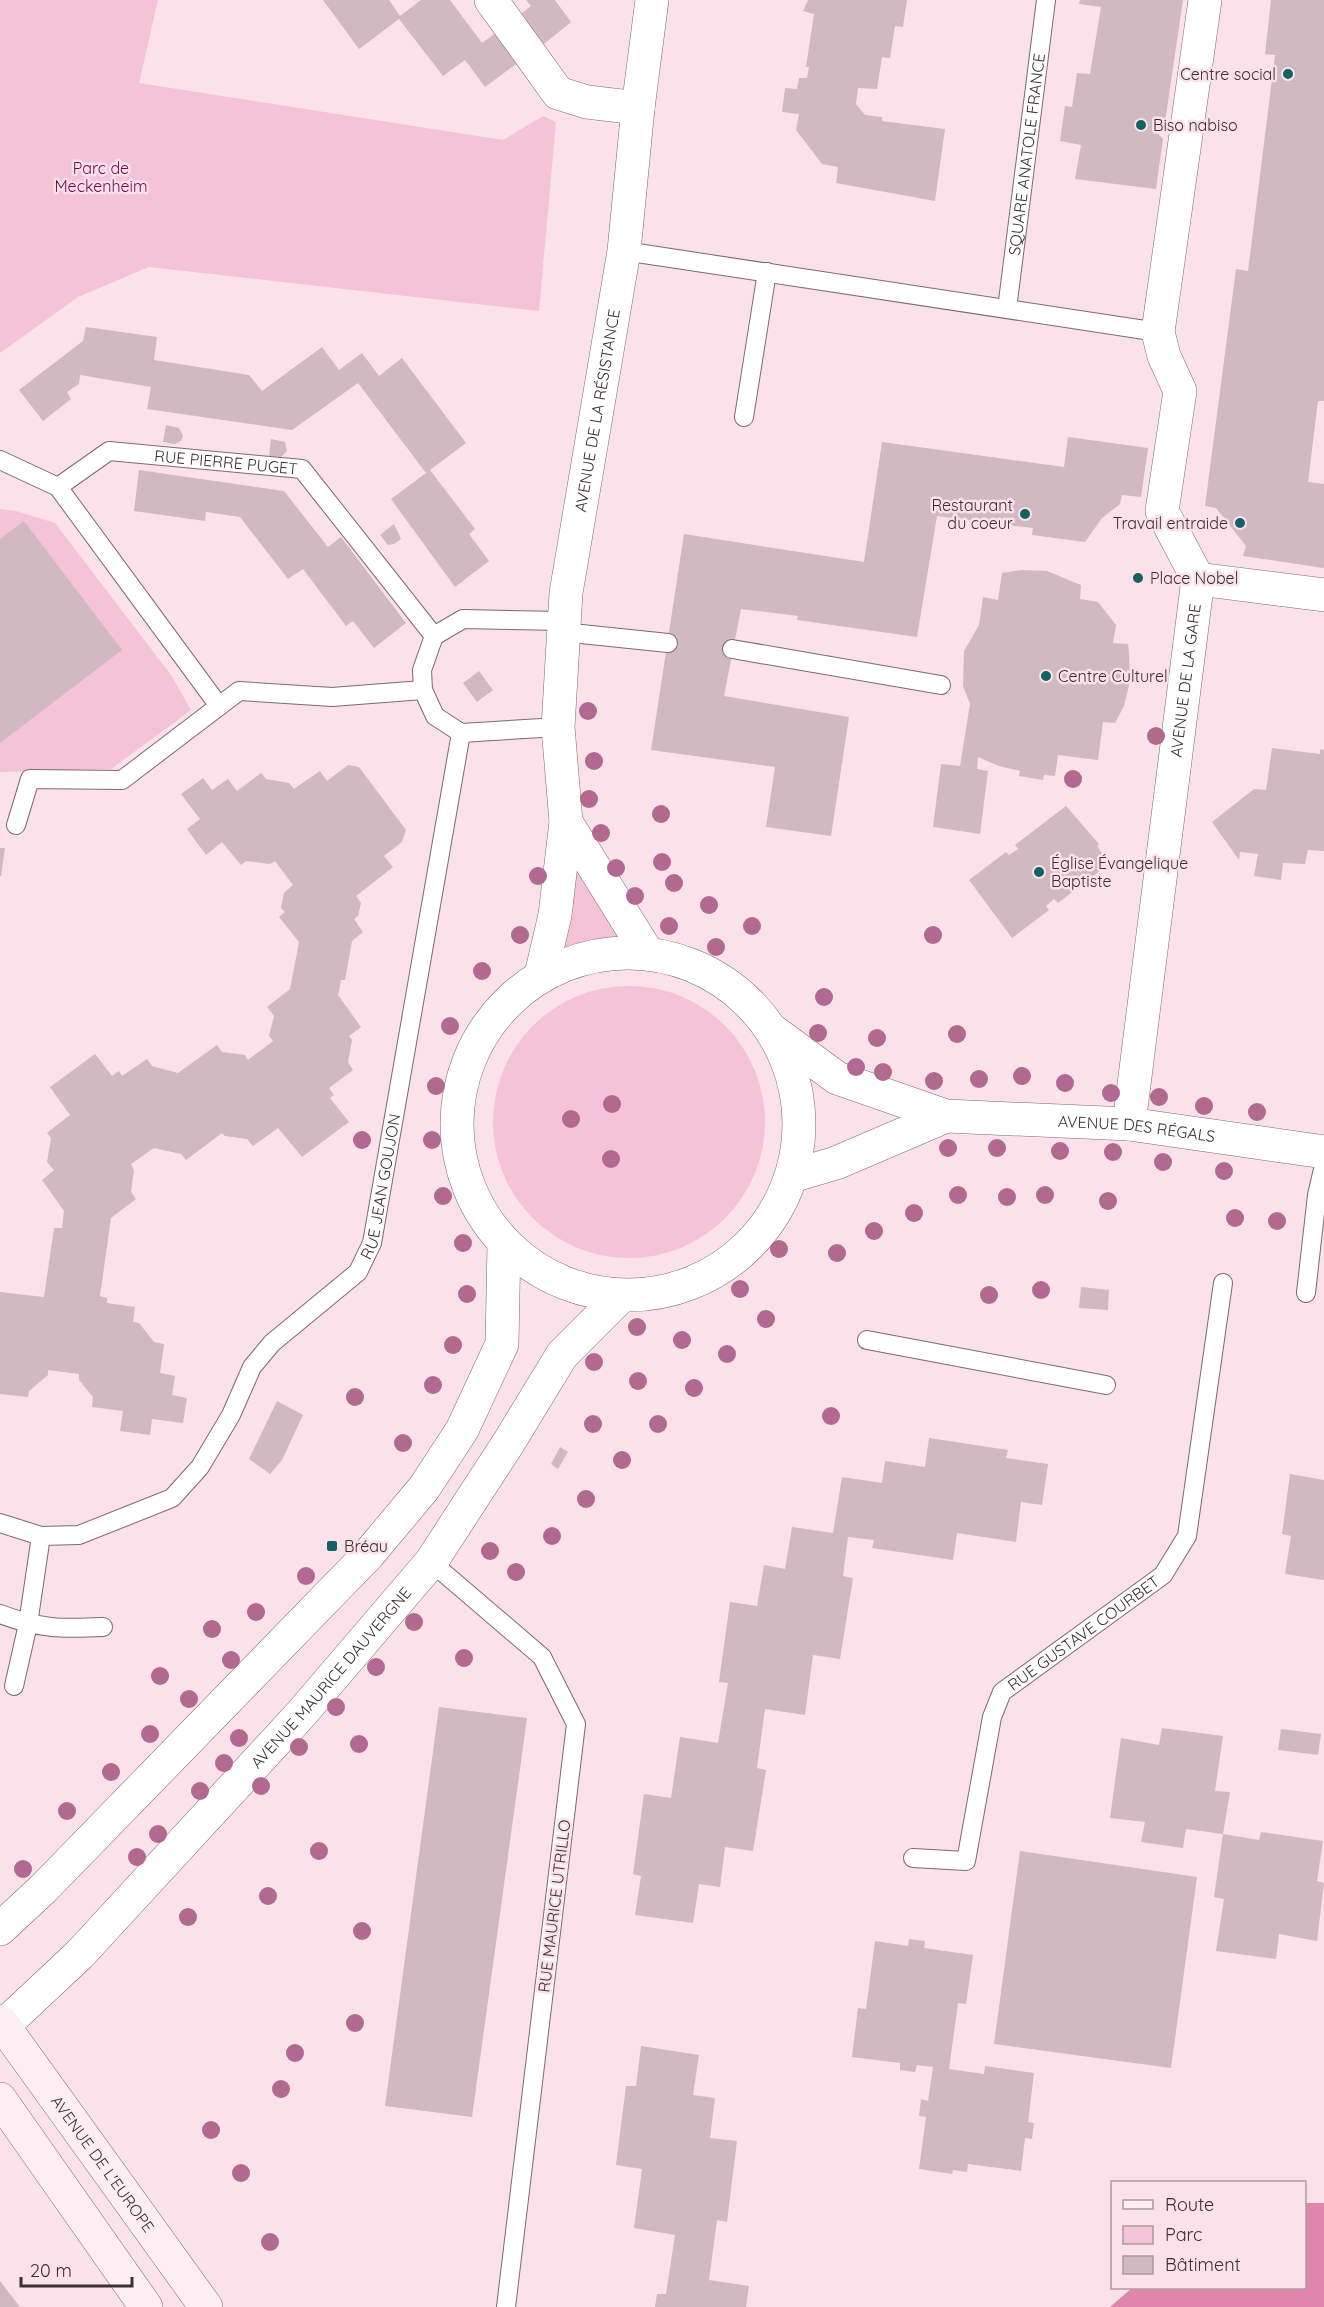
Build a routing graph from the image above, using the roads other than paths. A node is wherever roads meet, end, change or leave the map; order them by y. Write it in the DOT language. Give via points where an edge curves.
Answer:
graph roads {
  1 [pos="491,0"];
  2 [pos="652,0"];
  3 [pos="1046,0"];
  4 [pos="1205,0"];
  5 [pos="638,108"];
  6 [pos="624,251"];
  7 [pos="767,272"];
  8 [pos="1007,309"];
  9 [pos="1158,332"];
  10 [pos="744,417"];
  11 [pos="0,460"];
  12 [pos="58,487"];
  13 [pos="1198,579"];
  14 [pos="1324,595"];
  15 [pos="562,627"];
  16 [pos="434,636"];
  17 [pos="668,643"];
  18 [pos="732,649"];
  19 [pos="941,685"];
  20 [pos="423,690"];
  21 [pos="219,706"];
  22 [pos="558,727"];
  23 [pos="461,733"];
  24 [pos="566,822"];
  25 [pos="16,825"];
  26 [pos="648,954"];
  27 [pos="541,975"];
  28 [pos="773,1031"];
  29 [pos="946,1116"];
  30 [pos="1129,1124"];
  31 [pos="1324,1152"];
  32 [pos="1324,1165"];
  33 [pos="792,1176"];
  34 [pos="504,1244"];
  35 [pos="1223,1283"];
  36 [pos="1306,1293"];
  37 [pos="621,1296"];
  38 [pos="867,1340"];
  39 [pos="1106,1385"];
  40 [pos="0,1523"];
  41 [pos="41,1536"];
  42 [pos="431,1562"];
  43 [pos="0,1614"];
  44 [pos="28,1624"];
  45 [pos="103,1627"];
  46 [pos="14,1686"];
  47 [pos="913,1858"];
  48 [pos="0,1929"];
  49 [pos="1,2025"];
  50 [pos="0,2098"];
  51 [pos="146,2307"];
  52 [pos="206,2307"];
  53 [pos="506,2307"];
  1 -- 5 [label="street" via="558,93 587,102"];
  2 -- 5 [label="street, AVENUE DE LA RÉSISTANCE"];
  3 -- 8 [label="lane, SQUARE ANATOLE FRANCE"];
  4 -- 9 [label="street"];
  5 -- 6 [label="street, AVENUE DE LA RÉSISTANCE"];
  6 -- 7 [label="lane"];
  6 -- 15 [label="street, AVENUE DE LA RÉSISTANCE"];
  7 -- 8 [label="lane"];
  7 -- 10 [label="lane"];
  8 -- 9 [label="lane"];
  9 -- 13 [label="street" via="1180,391 1162,512"];
  11 -- 12 [label="lane"];
  12 -- 16 [label="lane, RUE PIERRE PUGET" via="109,452 302,469"];
  12 -- 21 [label="lane"];
  13 -- 14 [label="street"];
  13 -- 30 [label="street, AVENUE DE LA GARE"];
  15 -- 16 [label="lane" via="463,619"];
  15 -- 17 [label="lane"];
  15 -- 22 [label="street, AVENUE DE LA RÉSISTANCE"];
  16 -- 20 [label="lane" via="422,670"];
  18 -- 19 [label="lane"];
  20 -- 21 [label="lane" via="332,697 239,691"];
  20 -- 23 [label="lane" via="435,716"];
  21 -- 25 [label="lane" via="122,780 30,779"];
  22 -- 23 [label="lane"];
  22 -- 24 [label="street, AVENUE DE LA RÉSISTANCE"];
  23 -- 41 [label="lane, RUE JEAN GOUJON" via="372,1243 358,1272 272,1343 252,1367 231,1415 200,1467 172,1498 79,1535"];
  24 -- 26 [label="street, AVENUE DE LA RÉSISTANCE"];
  24 -- 27 [label="street, AVENUE DE LA RÉSISTANCE" via="555,915"];
  26 -- 27 [label="street" via="601,954"];
  26 -- 28 [label="street" via="697,966 754,1003"];
  27 -- 34 [label="street" via="510,999 477,1042 459,1093 457,1147 473,1199"];
  28 -- 29 [label="street, AVENUE DES RÉGALS" via="837,1078"];
  28 -- 33 [label="street" via="793,1076 800,1126"];
  29 -- 30 [label="street, AVENUE DES RÉGALS"];
  29 -- 33 [label="street, AVENUE DES RÉGALS" via="836,1163"];
  30 -- 31 [label="street, AVENUE DES RÉGALS"];
  32 -- 36 [label="lane"];
  33 -- 37 [label="street" via="766,1225 727,1264 677,1289"];
  34 -- 37 [label="street" via="538,1271 578,1289"];
  34 -- 48 [label="street" via="502,1344 462,1430 424,1488 368,1555"];
  35 -- 47 [label="lane, RUE GUSTAVE COURBET" via="1187,1536 1163,1575 1002,1692 992,1718 966,1861"];
  37 -- 42 [label="street, AVENUE MAURICE DAUVERGNE" via="562,1355"];
  38 -- 39 [label="lane"];
  40 -- 41 [label="lane, RUE JEAN GOUJON"];
  41 -- 44 [label="lane"];
  42 -- 49 [label="street, AVENUE MAURICE DAUVERGNE" via="301,1713 80,1954"];
  42 -- 53 [label="lane, RUE MAURICE UTRILLO" via="542,1657 576,1724"];
  43 -- 44 [label="lane"];
  44 -- 45 [label="lane" via="54,1629"];
  44 -- 46 [label="lane"];
  49 -- 52 [label="main road, AVENUE DE L'EUROPE"];
  50 -- 51 [label="main road"];
}
